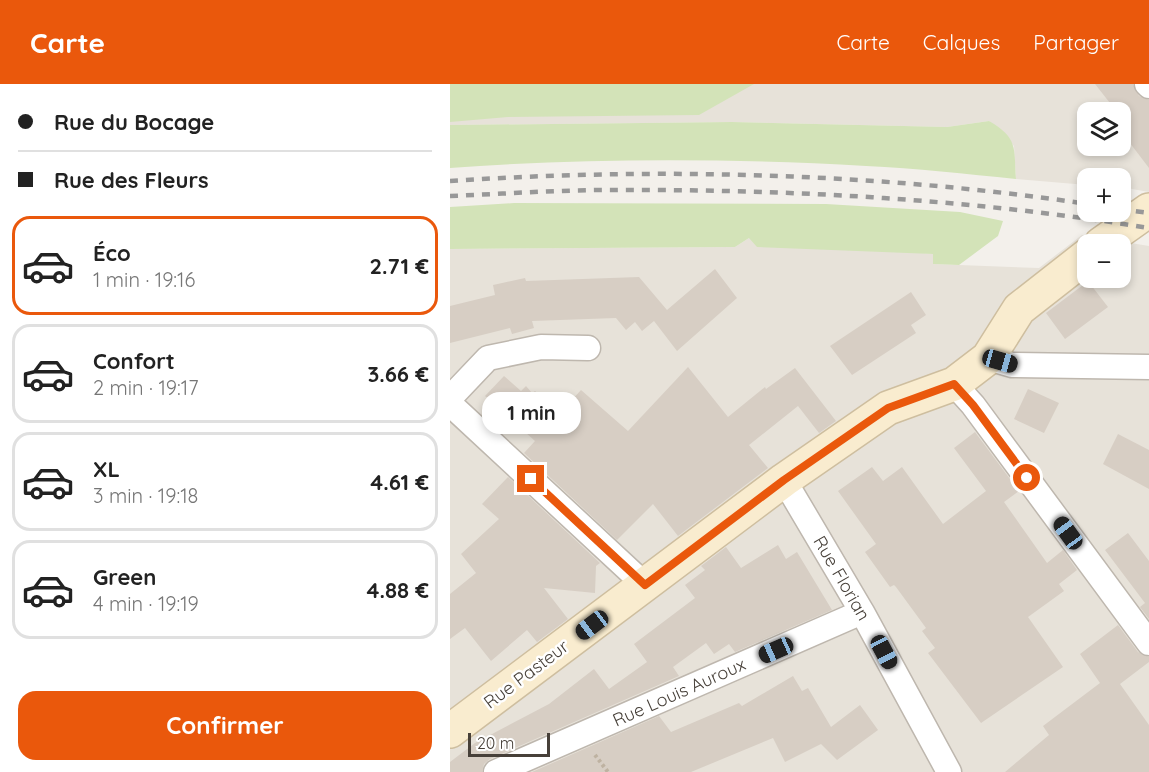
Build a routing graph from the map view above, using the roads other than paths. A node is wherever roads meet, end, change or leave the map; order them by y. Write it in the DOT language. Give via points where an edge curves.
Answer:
graph roads {
  1 [pos="1149,210"];
  2 [pos="1115,234"];
  3 [pos="1077,264"];
  4 [pos="588,348"];
  5 [pos="988,358"];
  6 [pos="1149,367"];
  7 [pos="954,384"];
  8 [pos="450,398"];
  9 [pos="450,404"];
  10 [pos="784,480"];
  11 [pos="645,585"];
  12 [pos="862,612"];
  13 [pos="1149,643"];
  14 [pos="450,731"];
  15 [pos="496,772"];
  16 [pos="949,772"];
  1 -- 2 [label="street"];
  3 -- 5 [label="street, Rue Pasteur" via="1019,309"];
  4 -- 8 [label="street" via="541,346 488,358"];
  5 -- 6 [label="street" via="1012,365"];
  5 -- 7 [label="street, Rue Pasteur"];
  7 -- 10 [label="street, Rue Pasteur" via="888,408"];
  7 -- 13 [label="street"];
  9 -- 11 [label="street"];
  10 -- 11 [label="street, Rue Pasteur"];
  10 -- 12 [label="street, Rue Florian"];
  11 -- 14 [label="street, Rue Pasteur"];
  12 -- 15 [label="street, Rue Louis Auroux"];
  12 -- 16 [label="street, Rue Florian"];
}
